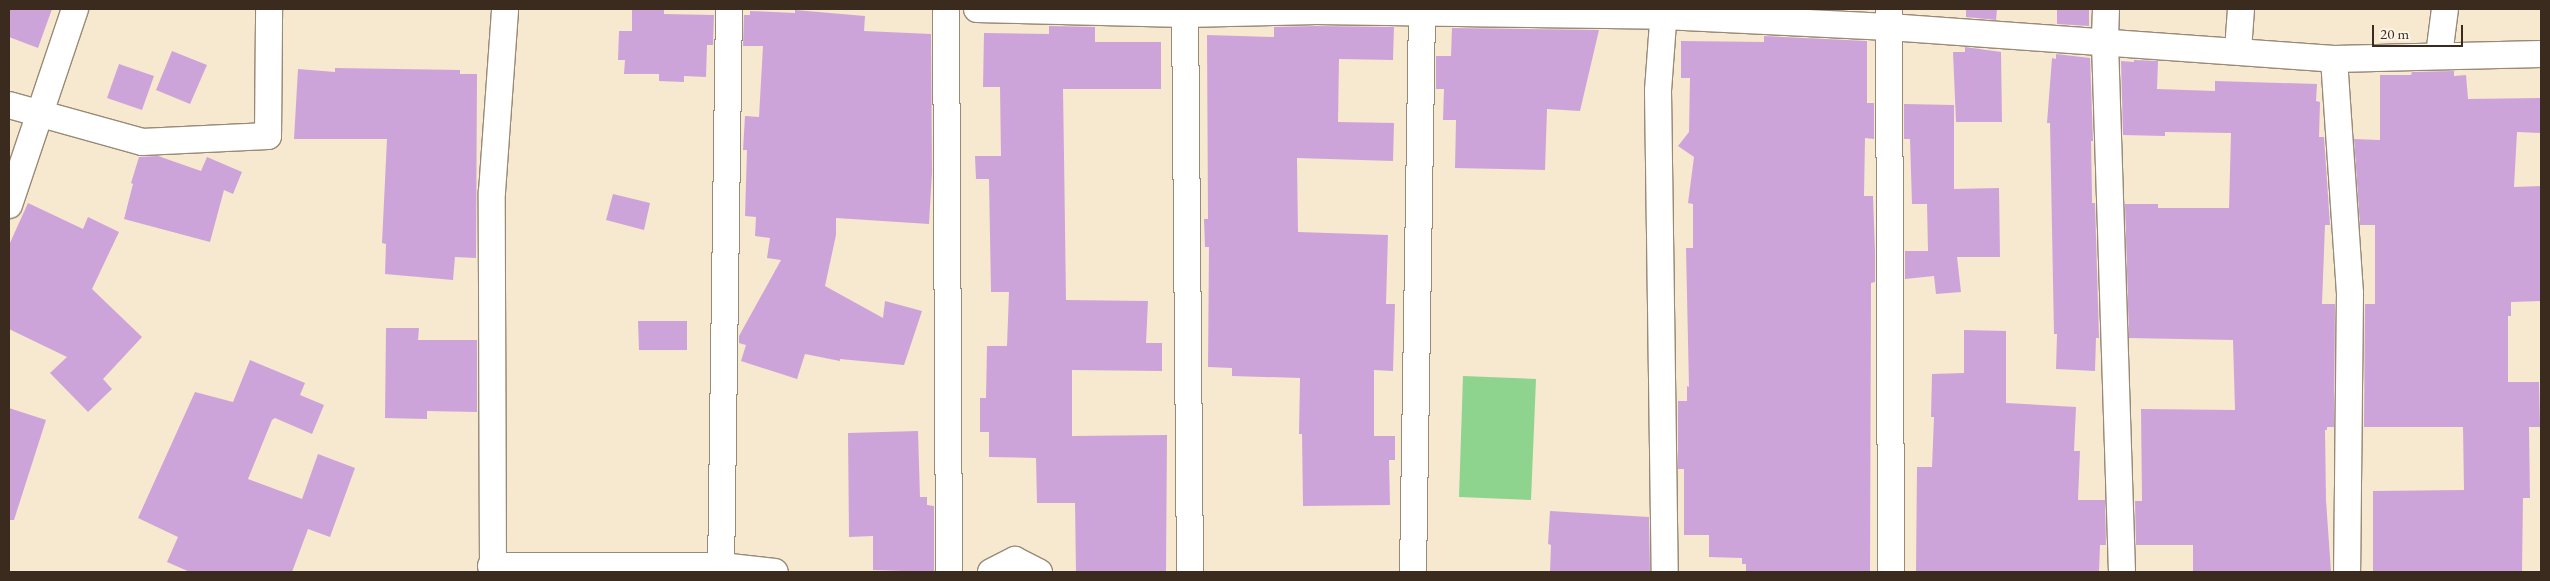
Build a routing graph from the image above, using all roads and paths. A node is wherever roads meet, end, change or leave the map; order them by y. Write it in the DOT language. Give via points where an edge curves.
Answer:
graph roads {
  1 [pos="75,9"];
  2 [pos="269,9"];
  3 [pos="505,9"];
  4 [pos="729,9"];
  5 [pos="946,9"];
  6 [pos="977,9"];
  7 [pos="2106,9"];
  8 [pos="2241,9"];
  9 [pos="2445,9"];
  10 [pos="1422,10"];
  11 [pos="1185,11"];
  12 [pos="1664,12"];
  13 [pos="1889,18"];
  14 [pos="2105,43"];
  15 [pos="2238,50"];
  16 [pos="2541,54"];
  17 [pos="2439,55"];
  18 [pos="2334,58"];
  19 [pos="9,105"];
  20 [pos="41,114"];
  21 [pos="9,205"];
  22 [pos="492,569"];
  23 [pos="721,569"];
  24 [pos="775,572"];
  25 [pos="949,572"];
  26 [pos="991,572"];
  27 [pos="1039,572"];
  28 [pos="1190,572"];
  29 [pos="1413,572"];
  30 [pos="1665,572"];
  31 [pos="1891,572"];
  32 [pos="2122,572"];
  33 [pos="2347,572"];
  1 -- 20 [label="street"];
  2 -- 20 [label="street" via="268,136 142,142"];
  3 -- 22 [label="street" via="492,192"];
  4 -- 23 [label="street"];
  5 -- 25 [label="street"];
  6 -- 11 [label="street"];
  7 -- 14 [label="street"];
  8 -- 15 [label="street"];
  9 -- 17 [label="street"];
  10 -- 11 [label="street"];
  10 -- 12 [label="street"];
  10 -- 29 [label="street"];
  11 -- 28 [label="street"];
  12 -- 13 [label="street"];
  12 -- 30 [label="street" via="1658,91"];
  13 -- 14 [label="street"];
  13 -- 31 [label="street"];
  14 -- 15 [label="street"];
  14 -- 32 [label="street"];
  15 -- 18 [label="street"];
  16 -- 17 [label="street"];
  17 -- 18 [label="street"];
  18 -- 33 [label="street" via="2350,293"];
  19 -- 20 [label="street"];
  20 -- 21 [label="street"];
  22 -- 23 [label="street"];
  23 -- 24 [label="street"];
  26 -- 27 [label="street" via="1015,560"];
}
